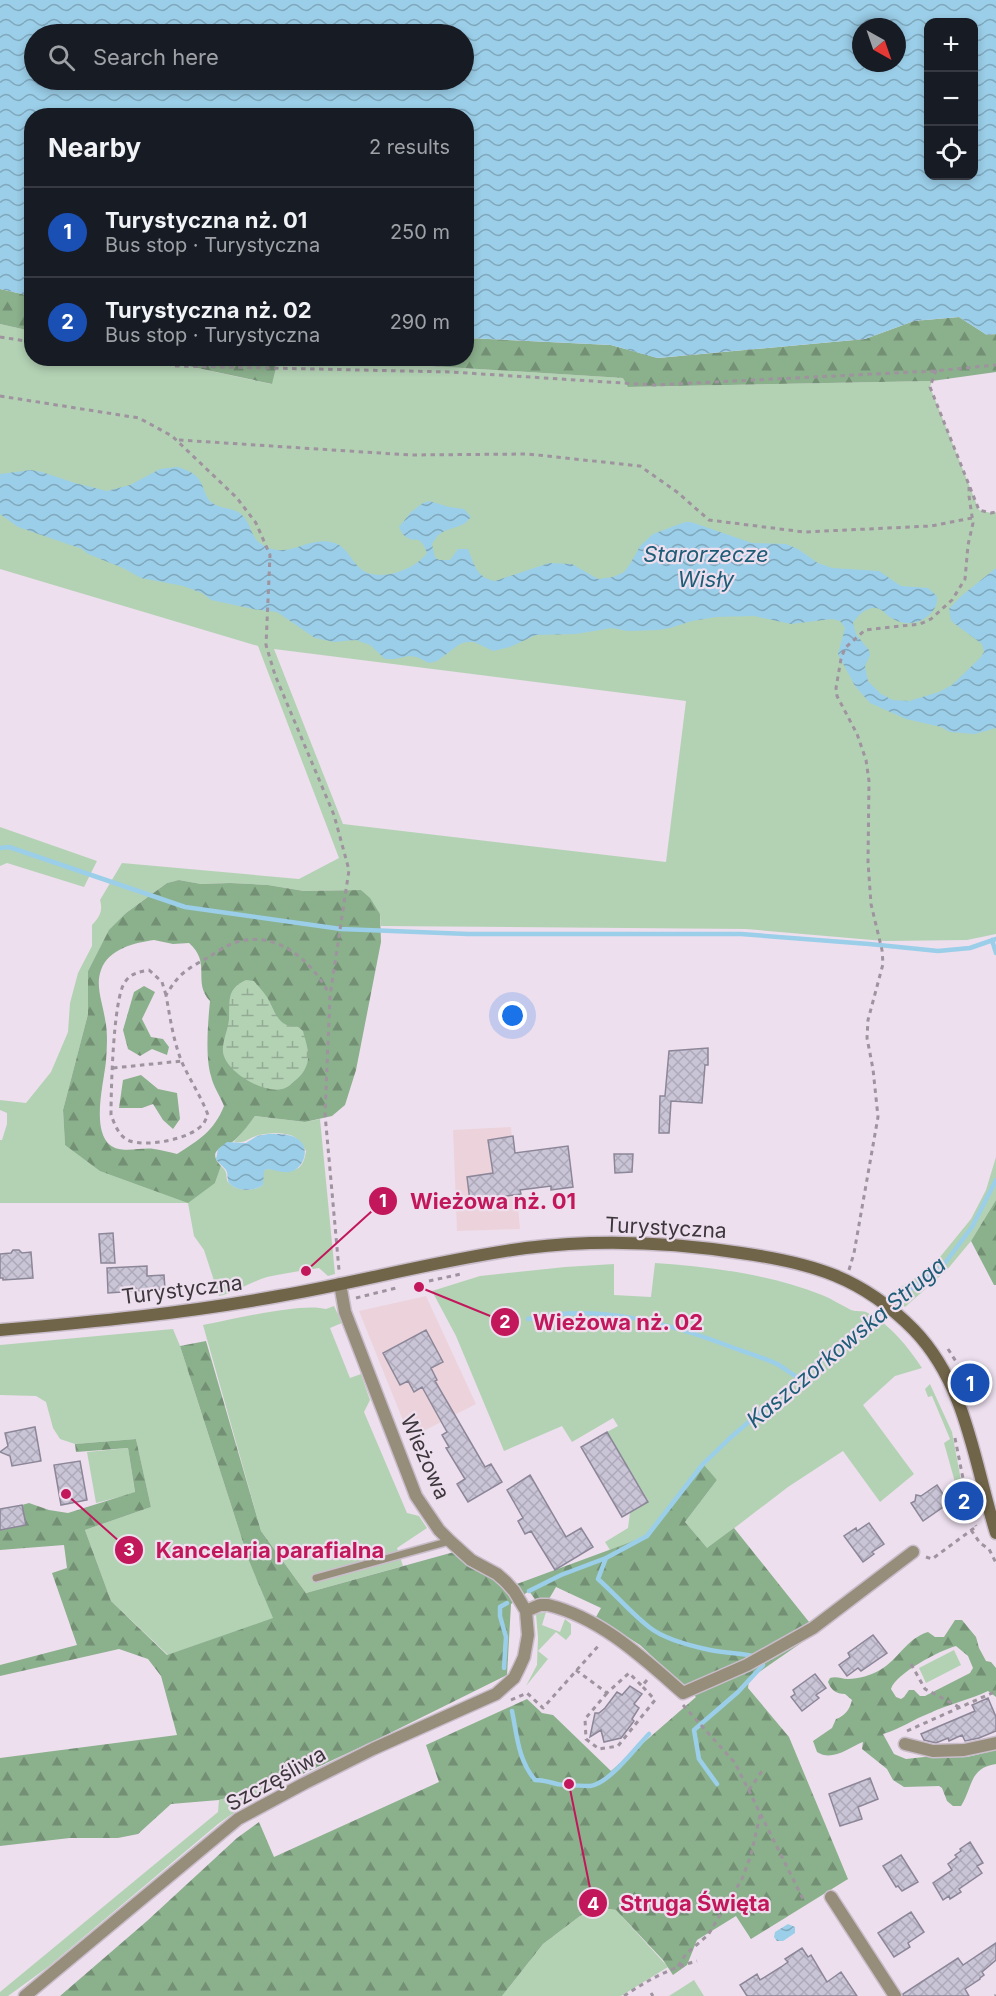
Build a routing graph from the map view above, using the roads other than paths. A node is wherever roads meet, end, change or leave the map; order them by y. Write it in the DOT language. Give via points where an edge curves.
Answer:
graph roads {
  1 [pos="340,1284"];
  2 [pos="0,1330"];
  3 [pos="996,1533"];
  4 [pos="450,1542"];
  5 [pos="913,1552"];
  6 [pos="316,1578"];
  7 [pos="526,1611"];
  8 [pos="996,1743"];
  9 [pos="905,1744"];
  10 [pos="831,1897"];
  11 [pos="25,1996"];
  12 [pos="895,1996"];
  1 -- 2 [label="street, Turystyczna" via="215,1306"];
  1 -- 3 [label="street, Turystyczna" via="493,1253 569,1244 666,1244 765,1256 821,1269 888,1307 915,1330 935,1356 968,1427"];
  1 -- 4 [label="street, Wieżowa" via="345,1312 416,1496"];
  4 -- 6 [label="lane"];
  4 -- 7 [label="street, Wieżowa" via="506,1582"];
  5 -- 7 [label="street" via="813,1628 682,1699 656,1669 610,1633 556,1607 540,1605"];
  7 -- 11 [label="street, Szczęśliwa" via="528,1635 524,1657 506,1687 238,1819"];
  8 -- 9 [label="street" via="933,1751"];
  10 -- 12 [label="street"];
}
